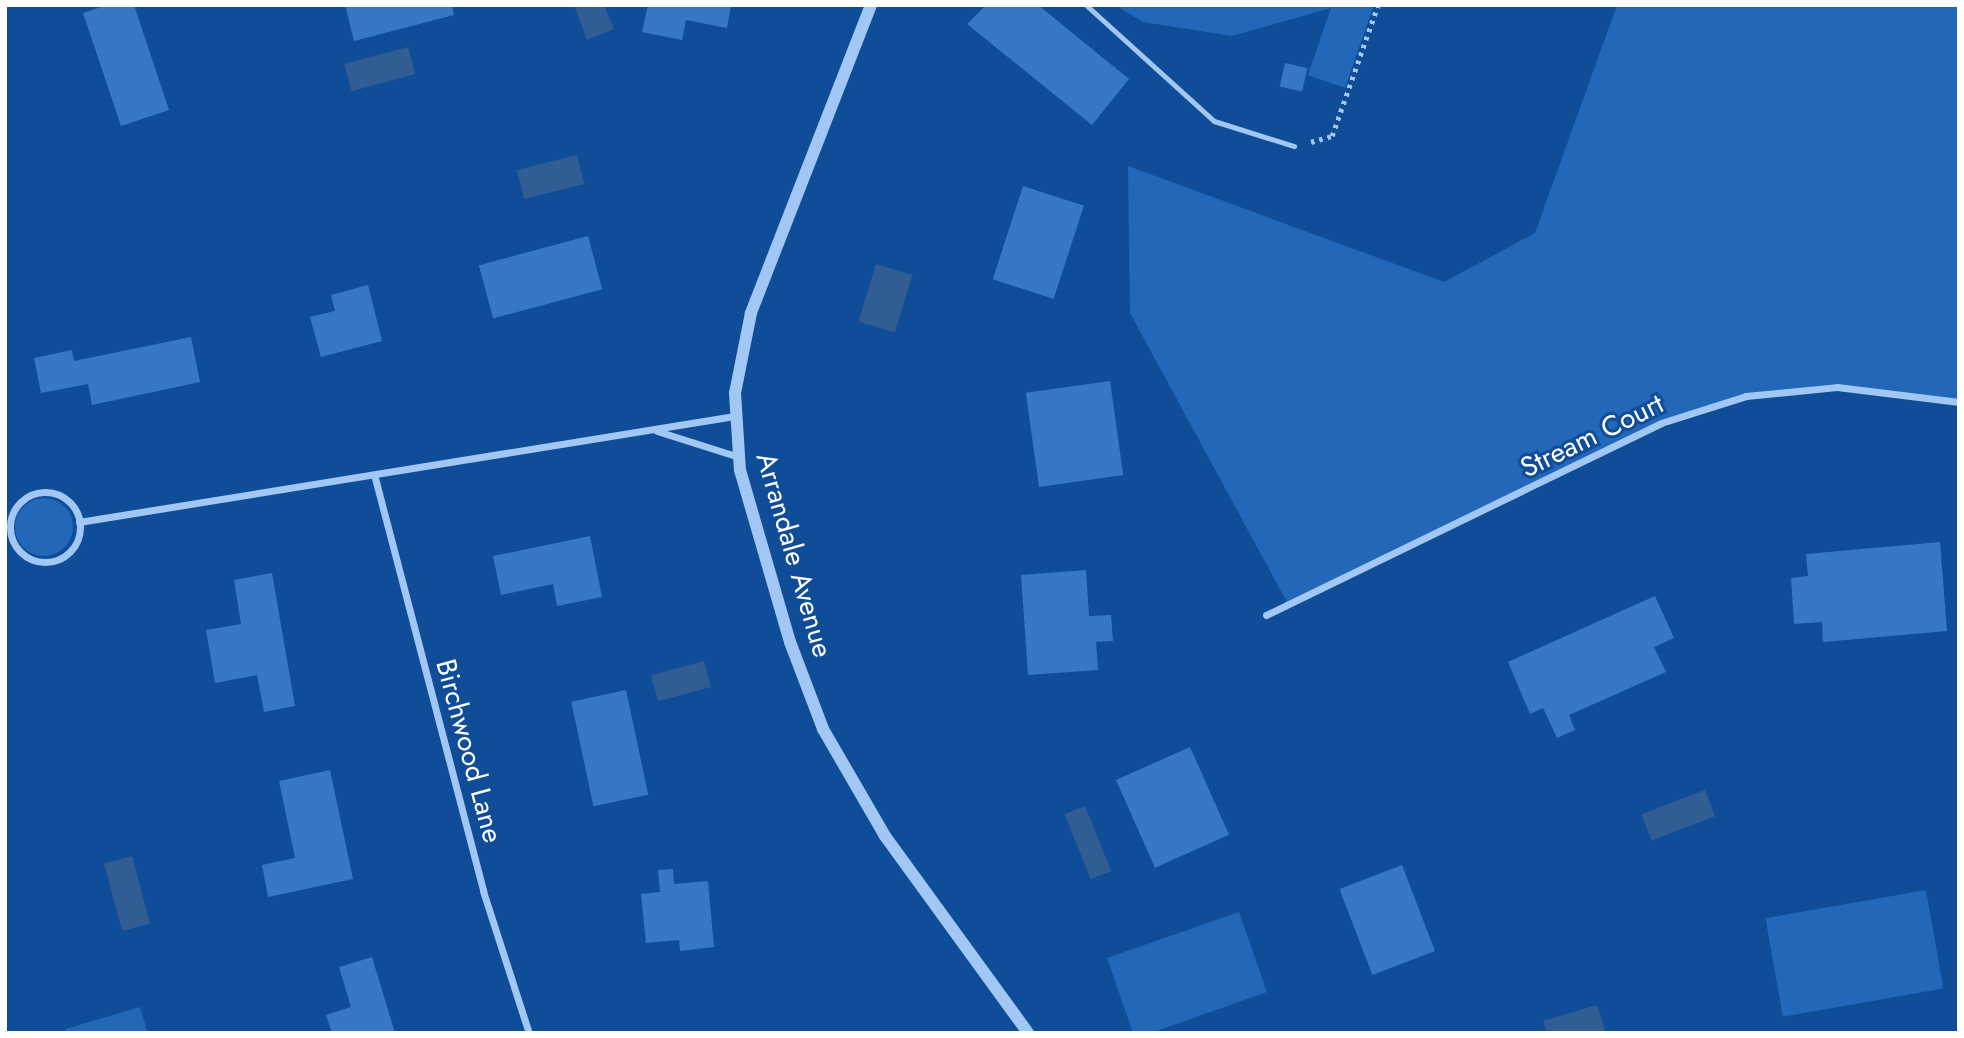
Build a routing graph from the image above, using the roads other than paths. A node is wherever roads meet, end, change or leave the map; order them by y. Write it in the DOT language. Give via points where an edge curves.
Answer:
graph roads {
  1 [pos="871,5"];
  2 [pos="1086,5"];
  3 [pos="1294,146"];
  4 [pos="1959,402"];
  5 [pos="734,416"];
  6 [pos="653,430"];
  7 [pos="739,457"];
  8 [pos="375,478"];
  9 [pos="79,522"];
  10 [pos="1266,615"];
  11 [pos="529,1033"];
  12 [pos="1028,1033"];
  1 -- 5 [label="street, Arrandale Avenue" via="751,313"];
  2 -- 3 [label="lane" via="1214,121"];
  4 -- 10 [label="street, Stream Court" via="1837,387 1746,396 1661,423"];
  5 -- 6 [label="street"];
  5 -- 7 [label="street, Arrandale Avenue"];
  6 -- 7 [label="street"];
  6 -- 8 [label="street"];
  7 -- 12 [label="street, Arrandale Avenue" via="790,642 823,729 885,836"];
  8 -- 9 [label="street"];
  8 -- 11 [label="street, Birchwood Lane" via="483,891"];
  9 -- 9 [label="street" via="69,502 39,492 19,502 10,533 21,554 44,563 75,545"];
}
